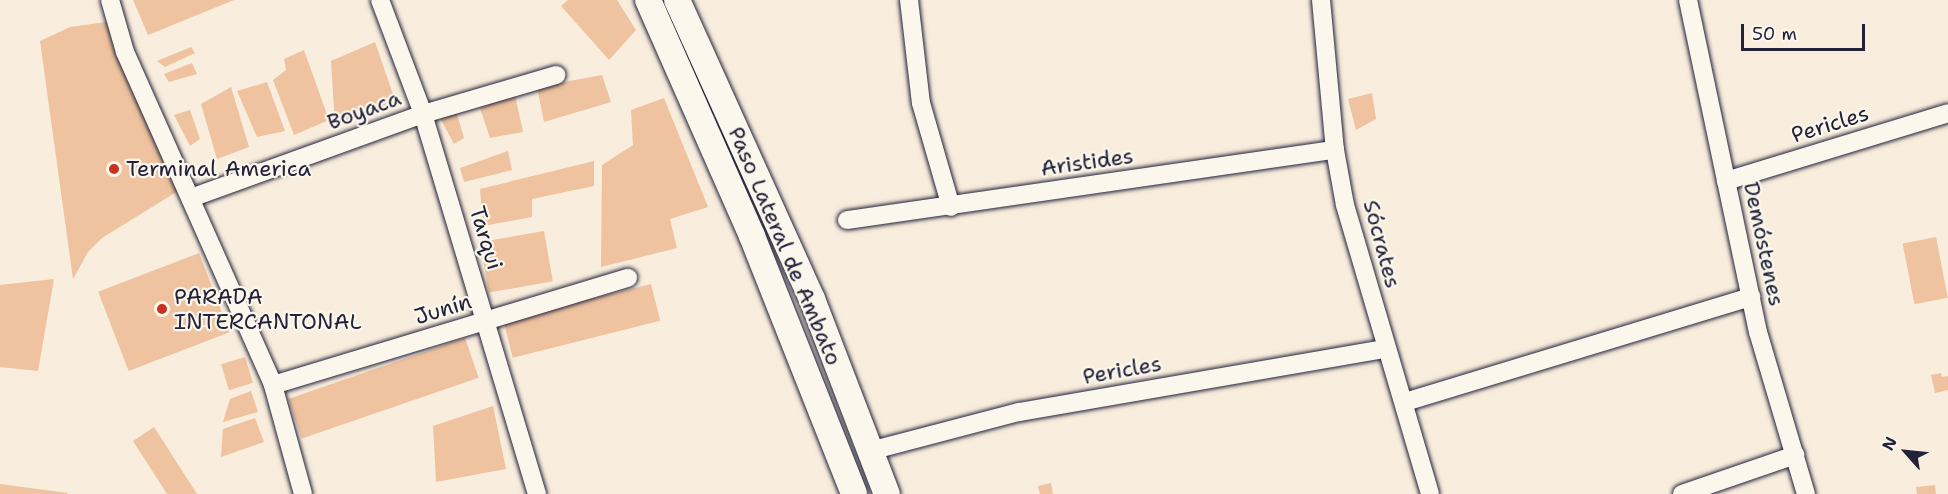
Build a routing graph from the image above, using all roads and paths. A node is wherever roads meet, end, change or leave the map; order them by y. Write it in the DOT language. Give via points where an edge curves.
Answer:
graph roads {
  1 [pos="110,0"];
  2 [pos="380,0"];
  3 [pos="648,0"];
  4 [pos="677,0"];
  5 [pos="909,0"];
  6 [pos="1321,0"];
  7 [pos="1688,0"];
  8 [pos="556,75"];
  9 [pos="1948,113"];
  10 [pos="423,114"];
  11 [pos="1335,150"];
  12 [pos="1726,181"];
  13 [pos="191,198"];
  14 [pos="951,207"];
  15 [pos="847,220"];
  16 [pos="628,278"];
  17 [pos="1751,297"];
  18 [pos="487,321"];
  19 [pos="1385,349"];
  20 [pos="273,385"];
  21 [pos="1405,402"];
  22 [pos="870,451"];
  23 [pos="1794,455"];
  24 [pos="303,494"];
  25 [pos="535,494"];
  26 [pos="854,494"];
  27 [pos="887,494"];
  28 [pos="1430,494"];
  29 [pos="1682,494"];
  30 [pos="1806,494"];
  1 -- 13 [label="street" via="125,52"];
  2 -- 10 [label="street, Tarqui"];
  3 -- 26 [label="highway, Paso Lateral de Ambato" via="752,236"];
  4 -- 22 [label="highway, Paso Lateral de Ambato" via="812,299"];
  5 -- 14 [label="street" via="921,103"];
  6 -- 11 [label="street, Sócrates"];
  7 -- 12 [label="street, Demóstenes"];
  8 -- 10 [label="street, Boyaca"];
  9 -- 12 [label="street, Pericles"];
  10 -- 13 [label="street, Boyaca"];
  10 -- 18 [label="street, Tarqui"];
  11 -- 14 [label="street, Aristides"];
  11 -- 19 [label="street, Sócrates" via="1345,205"];
  12 -- 17 [label="street, Demóstenes"];
  13 -- 20 [label="street"];
  14 -- 15 [label="street, Aristides"];
  16 -- 18 [label="street, Junín"];
  17 -- 21 [label="street"];
  17 -- 23 [label="street, Demóstenes"];
  18 -- 20 [label="street, Junín"];
  18 -- 25 [label="street, Tarqui"];
  19 -- 21 [label="street, Sócrates"];
  19 -- 22 [label="street, Pericles" via="1019,412"];
  20 -- 24 [label="street"];
  21 -- 28 [label="street, Sócrates"];
  22 -- 27 [label="highway, Paso Lateral de Ambato"];
  23 -- 29 [label="street"];
  23 -- 30 [label="street, Demóstenes"];
}
